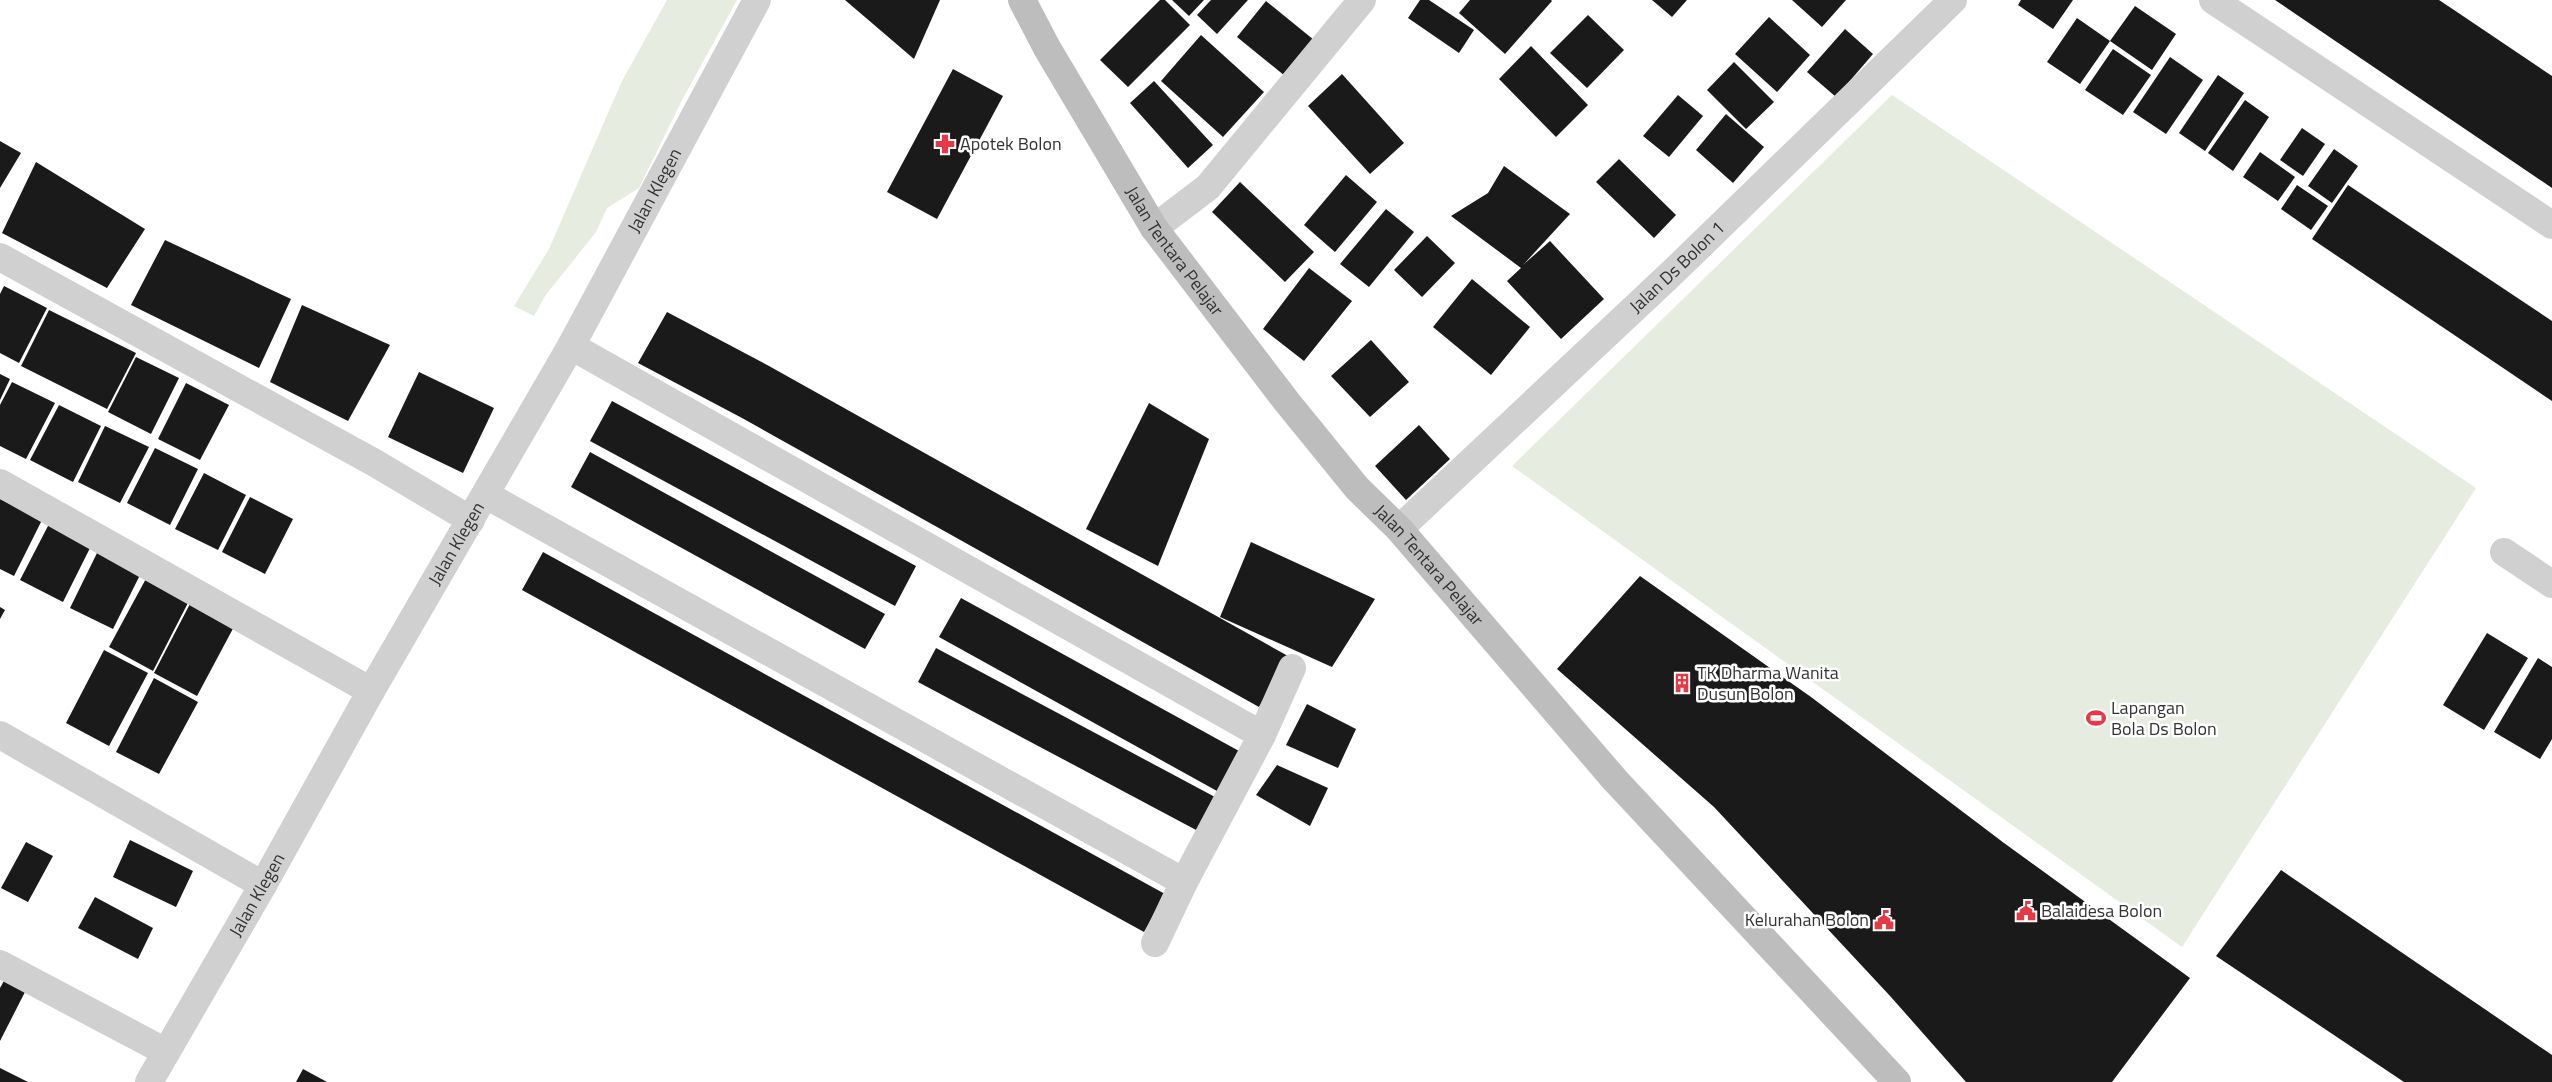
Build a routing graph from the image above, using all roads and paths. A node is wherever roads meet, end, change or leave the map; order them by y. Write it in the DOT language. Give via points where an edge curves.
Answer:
graph roads {
  1 [pos="757,0"];
  2 [pos="1022,0"];
  3 [pos="1362,0"];
  4 [pos="1953,0"];
  5 [pos="2213,0"];
  6 [pos="2552,225"];
  7 [pos="1154,228"];
  8 [pos="0,257"];
  9 [pos="571,346"];
  10 [pos="0,483"];
  11 [pos="486,495"];
  12 [pos="472,520"];
  13 [pos="1399,529"];
  14 [pos="2504,552"];
  15 [pos="2552,584"];
  16 [pos="1292,668"];
  17 [pos="371,691"];
  18 [pos="0,735"];
  19 [pos="1262,735"];
  20 [pos="1184,882"];
  21 [pos="263,885"];
  22 [pos="1155,943"];
  23 [pos="0,964"];
  24 [pos="166,1052"];
  25 [pos="149,1082"];
  26 [pos="1897,1082"];
  1 -- 9 [label="street, Jalan Klegen"];
  2 -- 7 [label="main road, Jalan Tentara Pelajar"];
  3 -- 7 [label="street" via="1208,187"];
  4 -- 13 [label="street, Jalan Ds Bolon 1" via="1674,271"];
  5 -- 6 [label="street"];
  7 -- 13 [label="main road, Jalan Tentara Pelajar" via="1287,402 1357,488"];
  8 -- 12 [label="street" via="375,463"];
  9 -- 11 [label="street, Jalan Klegen"];
  9 -- 19 [label="street"];
  10 -- 17 [label="street"];
  11 -- 12 [label="street, Jalan Klegen"];
  11 -- 20 [label="street"];
  12 -- 17 [label="street, Jalan Klegen"];
  13 -- 26 [label="main road, Jalan Tentara Pelajar" via="1615,780"];
  14 -- 15 [label="street"];
  16 -- 19 [label="street"];
  17 -- 21 [label="street, Jalan Klegen"];
  18 -- 21 [label="street"];
  19 -- 20 [label="street"];
  20 -- 22 [label="street"];
  21 -- 24 [label="street, Jalan Klegen"];
  23 -- 24 [label="street"];
  24 -- 25 [label="street, Jalan Klegen"];
}
